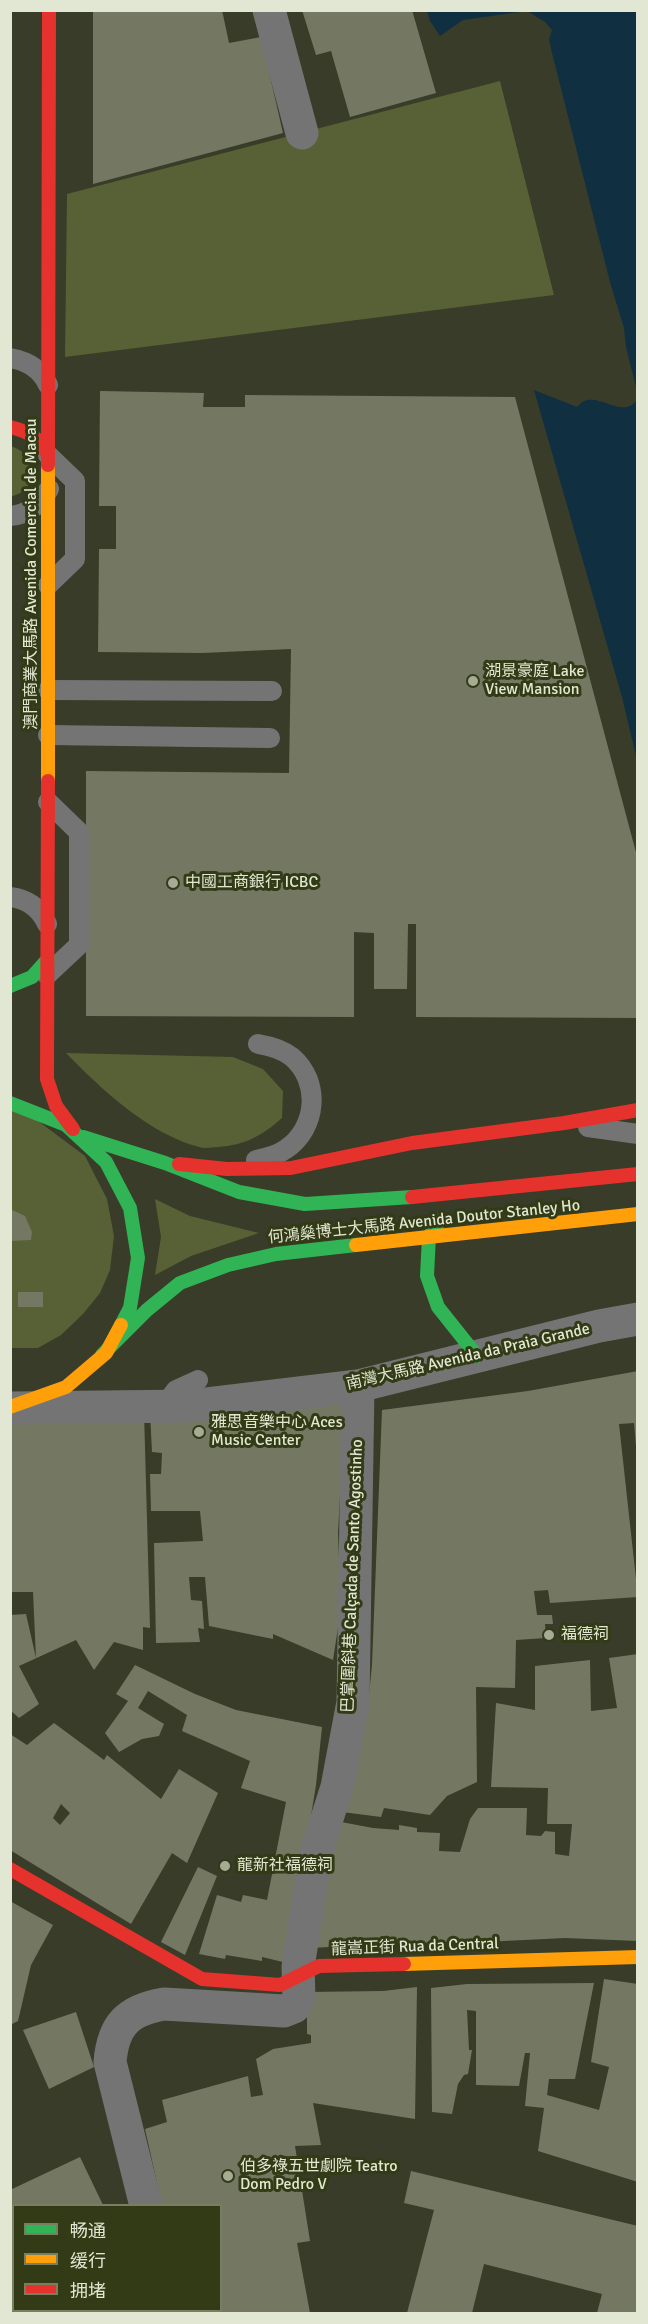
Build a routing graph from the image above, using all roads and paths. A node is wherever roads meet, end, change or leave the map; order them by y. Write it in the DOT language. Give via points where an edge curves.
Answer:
graph roads {
  1 [pos="49,10"];
  2 [pos="269,10"];
  3 [pos="302,133"];
  4 [pos="10,358"];
  5 [pos="49,386"];
  6 [pos="10,427"];
  7 [pos="48,455"];
  8 [pos="49,489"];
  9 [pos="10,516"];
  10 [pos="48,585"];
  11 [pos="48,690"];
  12 [pos="272,691"];
  13 [pos="48,735"];
  14 [pos="270,738"];
  15 [pos="48,802"];
  16 [pos="10,897"];
  17 [pos="48,924"];
  18 [pos="48,967"];
  19 [pos="10,986"];
  20 [pos="258,1044"];
  21 [pos="10,1103"];
  22 [pos="638,1110"];
  23 [pos="564,1123"];
  24 [pos="78,1133"];
  25 [pos="638,1134"];
  26 [pos="165,1163"];
  27 [pos="227,1169"];
  28 [pos="638,1174"];
  29 [pos="472,1191"];
  30 [pos="638,1214"];
  31 [pos="429,1236"];
  32 [pos="638,1318"];
  33 [pos="102,1355"];
  34 [pos="477,1356"];
  35 [pos="198,1380"];
  36 [pos="358,1386"];
  37 [pos="164,1406"];
  38 [pos="10,1408"];
  39 [pos="10,1869"];
  40 [pos="638,1957"];
  41 [pos="299,1976"];
  42 [pos="146,2204"];
  1 -- 5 [label="street, 澳門商業大馬路 Avenida Comercial de Macau"];
  2 -- 3 [label="street"];
  4 -- 5 [label="lane" via="36,368"];
  5 -- 7 [label="street, 澳門商業大馬路 Avenida Comercial de Macau"];
  6 -- 7 [label="street" via="36,437"];
  7 -- 8 [label="street, 澳門商業大馬路 Avenida Comercial de Macau"];
  7 -- 10 [label="lane" via="75,481 75,559"];
  8 -- 9 [label="lane" via="27,512"];
  8 -- 10 [label="street, 澳門商業大馬路 Avenida Comercial de Macau"];
  10 -- 11 [label="street, 澳門商業大馬路 Avenida Comercial de Macau"];
  11 -- 12 [label="lane"];
  11 -- 13 [label="street, 澳門商業大馬路 Avenida Comercial de Macau"];
  13 -- 14 [label="lane"];
  13 -- 15 [label="street, 澳門商業大馬路 Avenida Comercial de Macau"];
  15 -- 17 [label="street, 澳門商業大馬路 Avenida Comercial de Macau"];
  15 -- 18 [label="lane" via="79,832 79,945"];
  16 -- 17 [label="lane" via="22,898 35,907"];
  17 -- 18 [label="street, 澳門商業大馬路 Avenida Comercial de Macau"];
  18 -- 19 [label="street" via="26,982"];
  18 -- 24 [label="street, 澳門商業大馬路 Avenida Comercial de Macau" via="47,1078 59,1113"];
  20 -- 27 [label="lane" via="276,1048 303,1070 311,1087 309,1123 285,1150"];
  21 -- 24 [label="street" via="40,1112"];
  22 -- 23 [label="street"];
  23 -- 25 [label="lane"];
  23 -- 27 [label="street" via="412,1143 291,1168"];
  24 -- 26 [label="street, 何鴻燊博士大馬路 Avenida Doutor Stanley Ho"];
  24 -- 33 [label="street" via="102,1155 122,1185 132,1209 139,1248 133,1299 118,1335"];
  26 -- 27 [label="street"];
  26 -- 29 [label="street, 何鴻燊博士大馬路 Avenida Doutor Stanley Ho" via="239,1192 305,1204"];
  28 -- 29 [label="street, 何鴻燊博士大馬路 Avenida Doutor Stanley Ho"];
  29 -- 31 [label="street"];
  30 -- 31 [label="street, 何鴻燊博士大馬路 Avenida Doutor Stanley Ho"];
  31 -- 33 [label="street, 何鴻燊博士大馬路 Avenida Doutor Stanley Ho" via="276,1254 228,1265 180,1283"];
  31 -- 34 [label="street" via="427,1276 438,1307"];
  32 -- 34 [label="street, 南灣大馬路 Avenida da Praia Grande"];
  33 -- 38 [label="street" via="63,1388"];
  34 -- 36 [label="street, 南灣大馬路 Avenida da Praia Grande"];
  35 -- 37 [label="lane" via="176,1390"];
  36 -- 37 [label="street, 南灣大馬路 Avenida da Praia Grande"];
  36 -- 41 [label="street, 巴掌圍斜巷 Calçada de Santo Agostinho" via="353,1702 337,1787 316,1853"];
  37 -- 38 [label="street, 南灣大馬路 Avenida da Praia Grande"];
  39 -- 41 [label="street, 龍嵩正街 Rua da Central" via="202,1979 280,1985"];
  40 -- 41 [label="street, 龍嵩正街 Rua da Central" via="319,1966"];
  41 -- 42 [label="street, 巴掌圍斜巷 Calçada de Santo Agostinho" via="298,2004 284,2012 164,2004 131,2015 118,2029 110,2062"];
}
